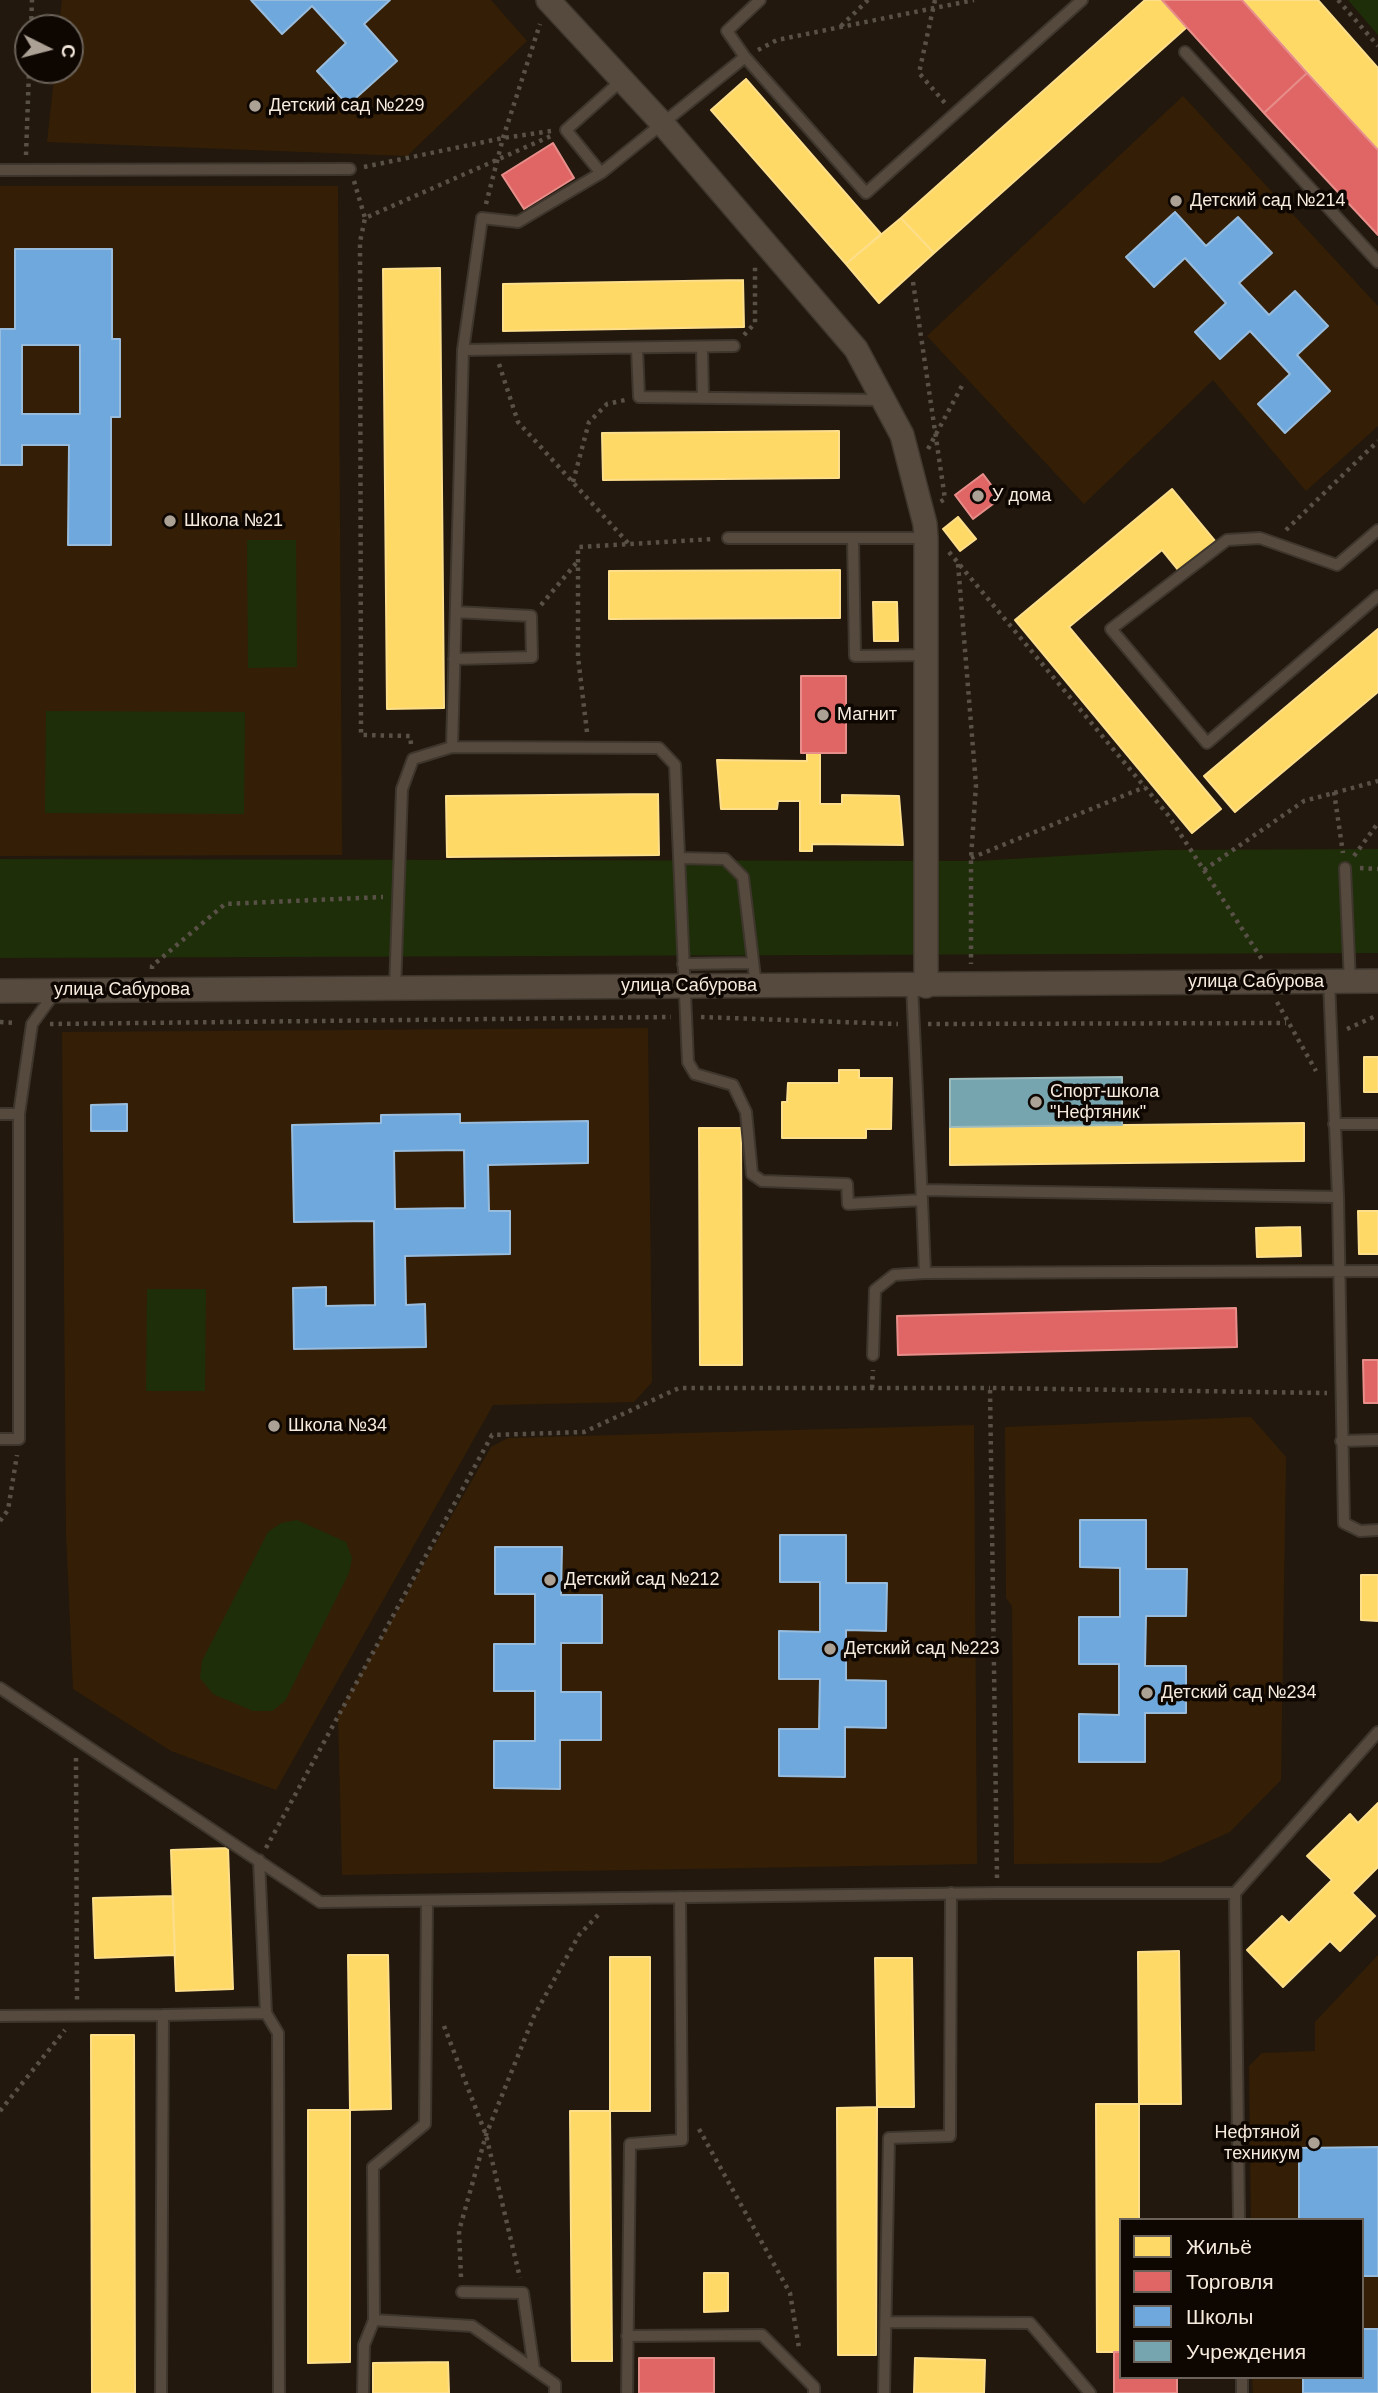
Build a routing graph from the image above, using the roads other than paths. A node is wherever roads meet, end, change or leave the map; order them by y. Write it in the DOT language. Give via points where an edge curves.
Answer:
graph roads {
  1 [pos="760,0"];
  2 [pos="1083,0"];
  3 [pos="546,6"];
  4 [pos="1185,52"];
  5 [pos="745,57"];
  6 [pos="622,80"];
  7 [pos="662,123"];
  8 [pos="350,169"];
  9 [pos="0,170"];
  10 [pos="601,173"];
  11 [pos="1378,262"];
  12 [pos="734,346"];
  13 [pos="702,347"];
  14 [pos="637,348"];
  15 [pos="463,350"];
  16 [pos="704,398"];
  17 [pos="883,400"];
  18 [pos="925,526"];
  19 [pos="1378,530"];
  20 [pos="728,538"];
  21 [pos="853,538"];
  22 [pos="1378,596"];
  23 [pos="456,612"];
  24 [pos="927,655"];
  25 [pos="454,659"];
  26 [pos="452,747"];
  27 [pos="679,858"];
  28 [pos="1345,868"];
  29 [pos="755,974"];
  30 [pos="684,975"];
  31 [pos="1339,982"];
  32 [pos="1378,982"];
  33 [pos="919,986"];
  34 [pos="395,989"];
  35 [pos="0,991"];
  36 [pos="55,991"];
  37 [pos="0,1114"];
  38 [pos="19,1114"];
  39 [pos="1334,1124"];
  40 [pos="1378,1124"];
  41 [pos="922,1195"];
  42 [pos="1338,1197"];
  43 [pos="1378,1271"];
  44 [pos="1339,1272"];
  45 [pos="925,1273"];
  46 [pos="873,1355"];
  47 [pos="0,1439"];
  48 [pos="1378,1440"];
  49 [pos="1341,1441"];
  50 [pos="1378,1530"];
  51 [pos="0,1688"];
  52 [pos="1378,1732"];
  53 [pos="259,1860"];
  54 [pos="951,1893"];
  55 [pos="1235,1893"];
  56 [pos="680,1898"];
  57 [pos="427,1901"];
  58 [pos="267,2013"];
  59 [pos="163,2015"];
  60 [pos="0,2016"];
  61 [pos="1240,2218"];
  62 [pos="462,2292"];
  63 [pos="374,2320"];
  64 [pos="888,2322"];
  65 [pos="627,2336"];
  66 [pos="534,2369"];
  67 [pos="161,2393"];
  68 [pos="279,2393"];
  69 [pos="363,2393"];
  70 [pos="555,2393"];
  71 [pos="627,2393"];
  72 [pos="814,2393"];
  73 [pos="884,2393"];
  74 [pos="1090,2393"];
  1 -- 5 [label="lane" via="727,31"];
  2 -- 5 [label="lane" via="866,193"];
  3 -- 6 [label="street"];
  4 -- 11 [label="lane"];
  5 -- 7 [label="lane"];
  6 -- 7 [label="street"];
  6 -- 10 [label="lane" via="566,130"];
  7 -- 10 [label="lane"];
  7 -- 17 [label="street" via="856,349"];
  8 -- 9 [label="lane"];
  10 -- 15 [label="lane" via="518,222 482,218"];
  12 -- 13 [label="lane"];
  13 -- 14 [label="lane"];
  13 -- 16 [label="lane"];
  14 -- 15 [label="lane"];
  14 -- 16 [label="lane" via="639,397"];
  15 -- 23 [label="lane"];
  16 -- 17 [label="lane"];
  17 -- 18 [label="street" via="902,435"];
  18 -- 21 [label="lane"];
  18 -- 24 [label="street"];
  19 -- 22 [label="lane" via="1337,565 1260,538 1227,540 1111,629 1207,743"];
  20 -- 21 [label="lane"];
  21 -- 24 [label="lane" via="855,656"];
  23 -- 25 [label="lane"];
  23 -- 25 [label="lane" via="531,616 532,657"];
  24 -- 33 [label="street"];
  25 -- 26 [label="lane"];
  26 -- 27 [label="lane" via="659,748 675,765"];
  26 -- 34 [label="lane" via="414,759 402,789"];
  27 -- 29 [label="lane" via="725,859 743,877"];
  27 -- 30 [label="lane"];
  28 -- 31 [label="lane"];
  29 -- 30 [label="street, улица Сабурова"];
  29 -- 33 [label="street, улица Сабурова"];
  30 -- 34 [label="street, улица Сабурова"];
  30 -- 41 [label="lane" via="688,1062 695,1074 733,1085 747,1112 752,1174 762,1181 847,1184 848,1204"];
  31 -- 32 [label="street, улица Сабурова"];
  31 -- 33 [label="street, улица Сабурова"];
  31 -- 39 [label="lane" via="1331,1038"];
  33 -- 41 [label="lane" via="913,1024"];
  34 -- 36 [label="street, улица Сабурова"];
  35 -- 36 [label="street, улица Сабурова"];
  36 -- 38 [label="lane" via="32,1024"];
  37 -- 38 [label="lane"];
  38 -- 47 [label="lane" via="19,1439"];
  39 -- 40 [label="lane"];
  39 -- 42 [label="lane"];
  41 -- 42 [label="lane"];
  41 -- 45 [label="lane"];
  42 -- 44 [label="lane"];
  43 -- 44 [label="lane"];
  44 -- 45 [label="lane"];
  44 -- 49 [label="lane"];
  45 -- 46 [label="lane" via="894,1275 874,1290"];
  48 -- 49 [label="lane"];
  49 -- 50 [label="lane" via="1344,1523 1360,1531"];
  51 -- 53 [label="lane"];
  52 -- 55 [label="lane"];
  53 -- 57 [label="lane" via="320,1902"];
  53 -- 58 [label="lane"];
  54 -- 55 [label="lane"];
  54 -- 56 [label="lane"];
  54 -- 64 [label="lane" via="950,2136 889,2138"];
  55 -- 61 [label="lane"];
  56 -- 57 [label="lane"];
  56 -- 65 [label="lane" via="682,2140 630,2144"];
  57 -- 63 [label="lane" via="425,2124 373,2167"];
  58 -- 59 [label="lane"];
  58 -- 68 [label="lane" via="278,2033"];
  59 -- 60 [label="lane"];
  59 -- 67 [label="lane"];
  62 -- 66 [label="lane" via="523,2293"];
  63 -- 66 [label="lane" via="472,2326"];
  63 -- 69 [label="lane" via="364,2344"];
  64 -- 73 [label="lane"];
  64 -- 74 [label="lane" via="1030,2323"];
  65 -- 71 [label="lane"];
  65 -- 72 [label="lane" via="762,2335 814,2387"];
  66 -- 70 [label="lane" via="555,2384"];
}
